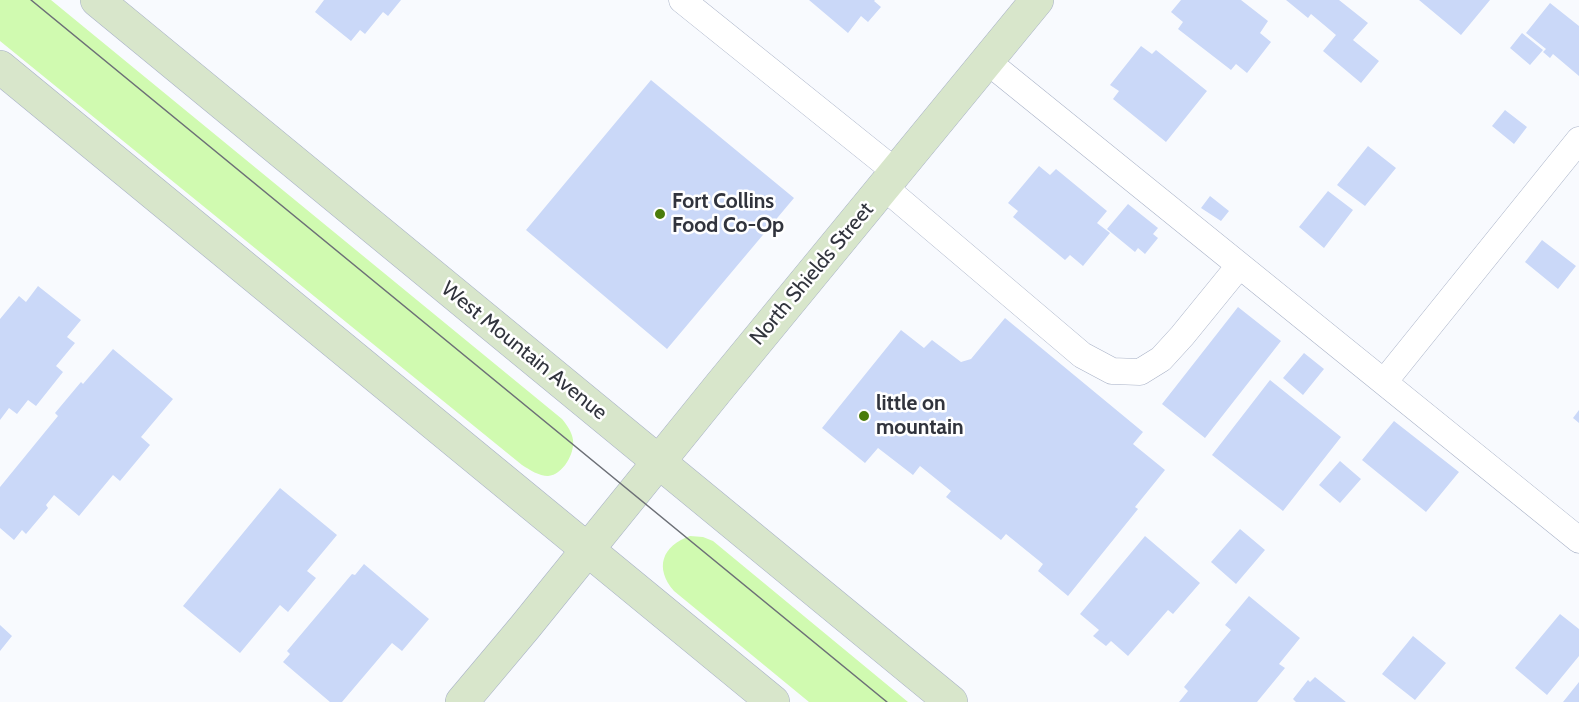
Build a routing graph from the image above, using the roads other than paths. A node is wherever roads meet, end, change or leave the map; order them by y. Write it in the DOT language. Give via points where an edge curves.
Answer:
graph roads {
  1 [pos="97,0"];
  2 [pos="682,0"];
  3 [pos="1037,0"];
  4 [pos="987,61"];
  5 [pos="0,67"];
  6 [pos="1579,140"];
  7 [pos="890,180"];
  8 [pos="1239,266"];
  9 [pos="1384,382"];
  10 [pos="658,462"];
  11 [pos="1579,540"];
  12 [pos="588,549"];
  13 [pos="462,702"];
  14 [pos="773,702"];
  15 [pos="951,702"];
  1 -- 10 [label="street, West Mountain Avenue"];
  2 -- 7 [label="lane"];
  3 -- 4 [label="street, North Shields Street"];
  4 -- 7 [label="street, North Shields Street"];
  4 -- 8 [label="lane"];
  5 -- 12 [label="street"];
  6 -- 9 [label="lane"];
  7 -- 8 [label="lane" via="1082,355 1112,370 1140,372 1161,359"];
  7 -- 10 [label="street, North Shields Street"];
  8 -- 9 [label="lane"];
  9 -- 11 [label="lane"];
  10 -- 12 [label="street, North Shields Street"];
  10 -- 15 [label="street, West Mountain Avenue"];
  12 -- 13 [label="street, North Shields Street"];
  12 -- 14 [label="street"];
}
